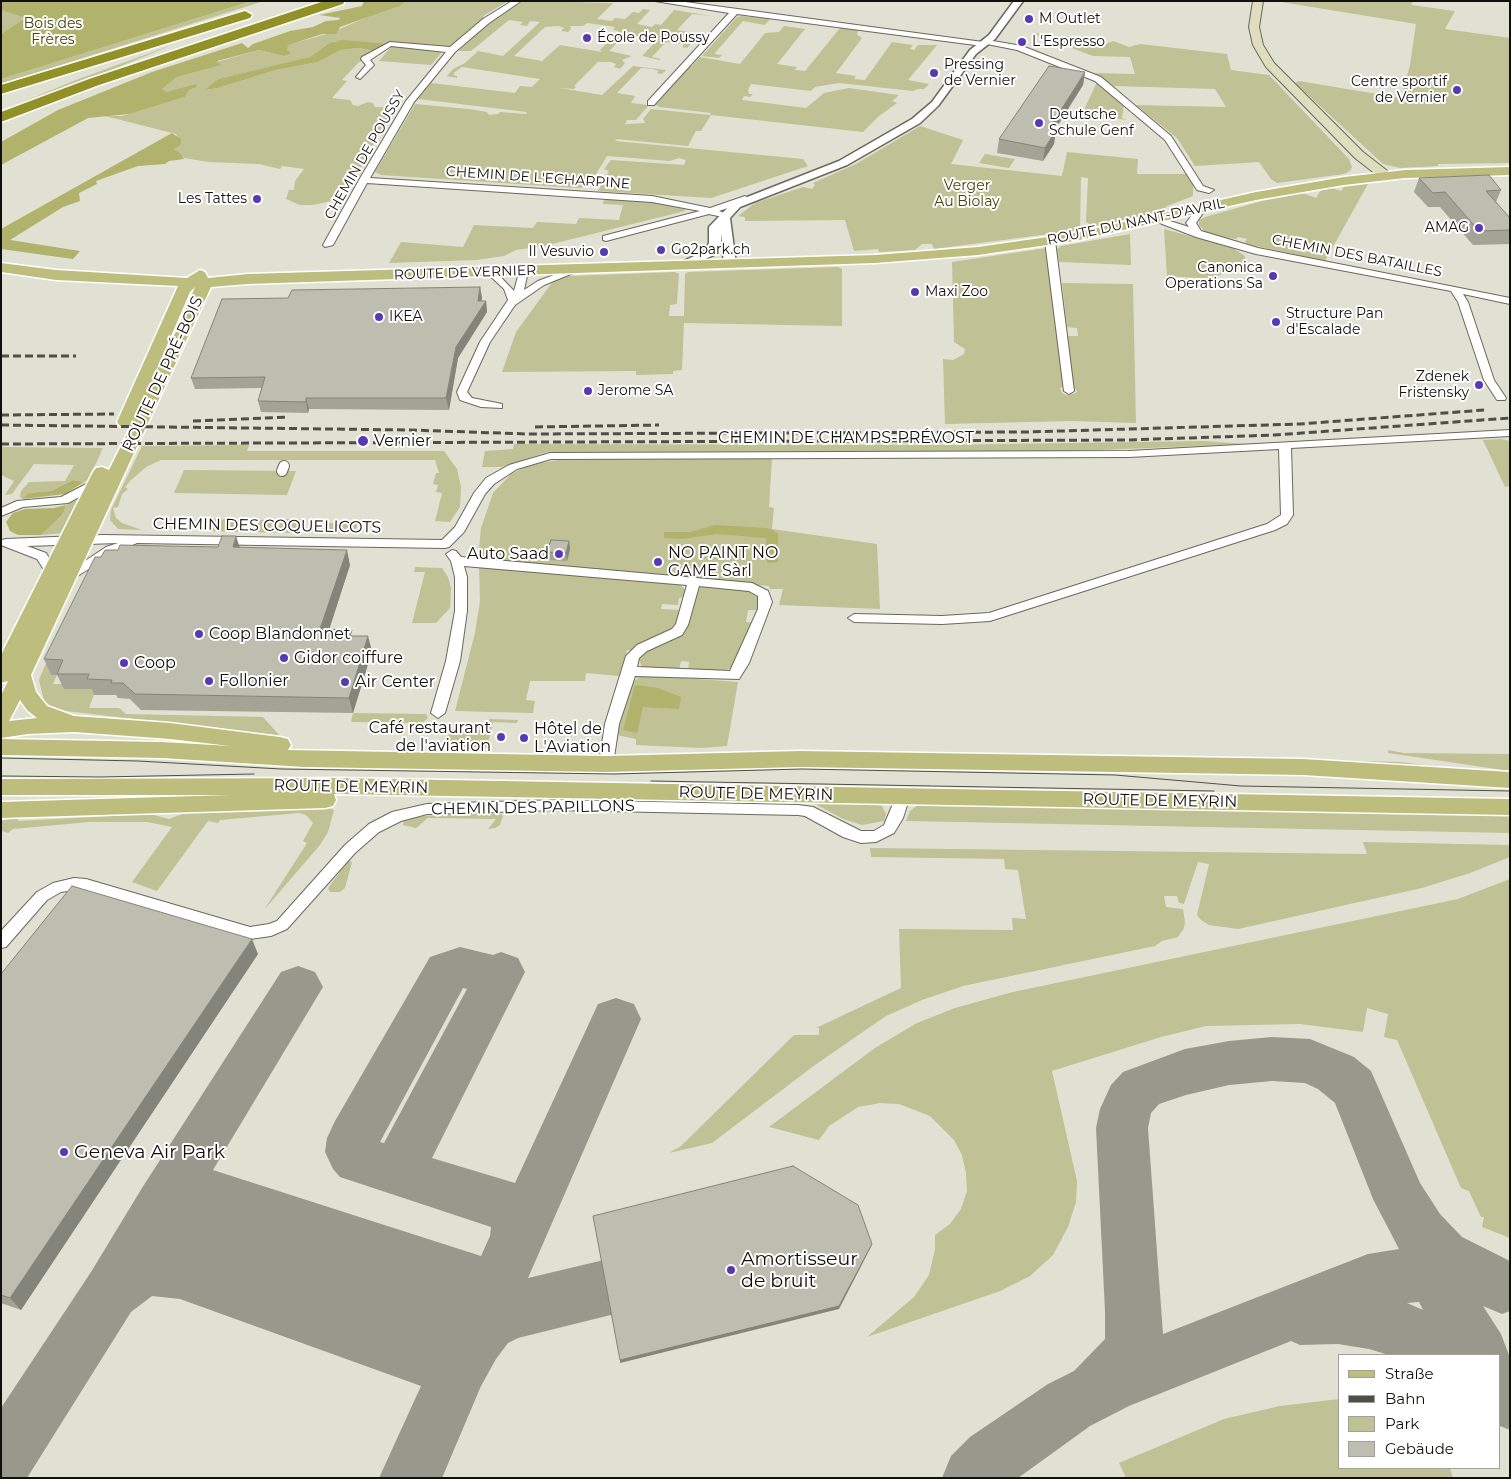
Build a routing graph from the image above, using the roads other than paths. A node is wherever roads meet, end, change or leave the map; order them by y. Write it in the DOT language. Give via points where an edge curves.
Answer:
graph roads {
  1 [pos="292,1"];
  2 [pos="338,1"];
  3 [pos="517,1"];
  4 [pos="659,1"];
  5 [pos="1020,1"];
  6 [pos="1258,1"];
  7 [pos="261,10"];
  8 [pos="734,12"];
  9 [pos="985,43"];
  10 [pos="452,50"];
  11 [pos="98,59"];
  12 [pos="148,64"];
  13 [pos="360,77"];
  14 [pos="1,90"];
  15 [pos="1,97"];
  16 [pos="651,103"];
  17 [pos="1,107"];
  18 [pos="1,117"];
  19 [pos="9,131"];
  20 [pos="1359,155"];
  21 [pos="1510,171"];
  22 [pos="1386,176"];
  23 [pos="363,180"];
  24 [pos="1348,180"];
  25 [pos="1209,190"];
  26 [pos="746,199"];
  27 [pos="1200,210"];
  28 [pos="710,211"];
  29 [pos="724,216"];
  30 [pos="1157,220"];
  31 [pos="1199,234"];
  32 [pos="606,238"];
  33 [pos="1050,241"];
  34 [pos="328,245"];
  35 [pos="1,255"];
  36 [pos="730,264"];
  37 [pos="681,266"];
  38 [pos="1,267"];
  39 [pos="578,269"];
  40 [pos="523,271"];
  41 [pos="491,272"];
  42 [pos="270,279"];
  43 [pos="135,280"];
  44 [pos="198,280"];
  45 [pos="1455,289"];
  46 [pos="1510,301"];
  47 [pos="514,302"];
  48 [pos="176,306"];
  49 [pos="187,324"];
  50 [pos="1069,391"];
  51 [pos="1500,398"];
  52 [pos="498,406"];
  53 [pos="1510,434"];
  54 [pos="1285,446"];
  55 [pos="96,483"];
  56 [pos="3,511"];
  57 [pos="142,540"];
  58 [pos="77,541"];
  59 [pos="4,543"];
  60 [pos="445,544"];
  61 [pos="457,561"];
  62 [pos="60,576"];
  63 [pos="694,582"];
  64 [pos="854,618"];
  65 [pos="8,670"];
  66 [pos="630,671"];
  67 [pos="438,714"];
  68 [pos="1,717"];
  69 [pos="74,724"];
  70 [pos="1,730"];
  71 [pos="1,747"];
  72 [pos="392,760"];
  73 [pos="606,764"];
  74 [pos="1510,780"];
  75 [pos="1,788"];
  76 [pos="422,788"];
  77 [pos="903,796"];
  78 [pos="1510,807"];
  79 [pos="6,811"];
  80 [pos="1,942"];
  1 -- 17 [label="highway" via="138,54"];
  2 -- 12 [label="highway"];
  3 -- 10 [label="street, CHEMIN DE POUSSY" via="486,21"];
  4 -- 8 [label="street"];
  5 -- 9 [label="street, ROUTE DE VERNIER"];
  6 -- 20 [label="main road" via="1254,25 1256,38 1270,65"];
  7 -- 11 [label="highway"];
  8 -- 9 [label="street"];
  8 -- 16 [label="street"];
  9 -- 25 [label="street" via="1019,48 1098,79 1168,138 1200,188"];
  9 -- 26 [label="street, ROUTE DE VERNIER" via="973,52 930,108 898,133 830,168"];
  10 -- 13 [label="street" via="390,44 364,59 370,65"];
  10 -- 23 [label="street, CHEMIN DE POUSSY" via="410,101"];
  11 -- 14 [label="highway"];
  11 -- 15 [label="highway"];
  12 -- 18 [label="highway"];
  12 -- 19 [label="highway" via="72,97"];
  20 -- 22 [label="main road"];
  20 -- 24 [label="main road" via="1363,169"];
  21 -- 22 [label="main road, ROUTE DU NANT-D'AVRIL"];
  22 -- 24 [label="main road, ROUTE DU NANT-D'AVRIL"];
  23 -- 28 [label="street, CHEMIN DE L'ECHARPINE" via="652,199"];
  23 -- 34 [label="street, CHEMIN DE POUSSY"];
  24 -- 27 [label="main road, ROUTE DU NANT-D'AVRIL" via="1278,191"];
  26 -- 28 [label="street"];
  26 -- 29 [label="street, ROUTE DE VERNIER"];
  27 -- 30 [label="main road, ROUTE DU NANT-D'AVRIL"];
  27 -- 31 [label="street" via="1191,223"];
  28 -- 29 [label="street, CHEMIN DE L'ECHARPINE"];
  28 -- 32 [label="street"];
  29 -- 36 [label="street"];
  29 -- 37 [label="street, ROUTE DE VERNIER" via="715,226 715,243 710,253"];
  30 -- 31 [label="street, CHEMIN DES BATAILLES"];
  30 -- 33 [label="main road, ROUTE DU NANT-D'AVRIL"];
  31 -- 45 [label="street, CHEMIN DES BATAILLES" via="1256,251"];
  33 -- 36 [label="main road, ROUTE DU NANT-D'AVRIL" via="921,256"];
  33 -- 50 [label="street"];
  35 -- 44 [label="main road, ROUTE DE VERNIER"];
  36 -- 37 [label="main road, ROUTE DE VERNIER"];
  37 -- 39 [label="main road, ROUTE DE VERNIER"];
  38 -- 43 [label="main road, ROUTE DE VERNIER" via="56,275"];
  39 -- 40 [label="main road, ROUTE DE VERNIER"];
  39 -- 47 [label="street" via="541,283"];
  40 -- 41 [label="main road, ROUTE DE VERNIER"];
  40 -- 47 [label="street"];
  41 -- 42 [label="main road, ROUTE DE VERNIER"];
  41 -- 47 [label="street" via="508,288"];
  42 -- 44 [label="main road, ROUTE DE VERNIER"];
  42 -- 49 [label="main road" via="212,297 202,304"];
  43 -- 44 [label="main road, ROUTE DE VERNIER"];
  43 -- 48 [label="main road" via="165,291"];
  44 -- 48 [label="main road, ROUTE DE PRÉ-BOIS" via="183,290"];
  44 -- 49 [label="main road, ROUTE DE PRÉ-BOIS"];
  45 -- 46 [label="street"];
  45 -- 51 [label="street, CHEMIN DES BATAILLES" via="1463,302 1489,380"];
  47 -- 52 [label="street" via="484,342 462,392 468,400"];
  48 -- 49 [label="main road" via="187,314"];
  48 -- 55 [label="main road, ROUTE DE PRÉ-BOIS"];
  49 -- 58 [label="main road, ROUTE DE PRÉ-BOIS"];
  53 -- 54 [label="street, CHEMIN DE CHAMPS-PRÉVOST"];
  54 -- 60 [label="street, CHEMIN DE CHAMPS-PRÉVOST" via="1128,454 550,456 513,467 490,481 460,529"];
  54 -- 64 [label="street" via="1288,515 1271,527 990,617 942,620"];
  55 -- 56 [label="street" via="64,500 27,503"];
  55 -- 58 [label="main road, ROUTE DE PRÉ-BOIS"];
  57 -- 58 [label="street, CHEMIN DES COQUELICOTS"];
  57 -- 60 [label="street, CHEMIN DES COQUELICOTS"];
  57 -- 62 [label="street" via="110,550"];
  58 -- 59 [label="street, CHEMIN DES COQUELICOTS"];
  58 -- 62 [label="main road, ROUTE DE PRÉ-BOIS"];
  59 -- 62 [label="street" via="42,556"];
  60 -- 61 [label="street"];
  61 -- 63 [label="street"];
  61 -- 67 [label="street" via="461,577 461,611 453,662"];
  62 -- 65 [label="main road, ROUTE DE PRÉ-BOIS"];
  63 -- 66 [label="street" via="677,632 642,648 633,656"];
  63 -- 66 [label="street" via="752,587 766,597 742,664 734,676"];
  65 -- 68 [label="main road, ROUTE DE PRÉ-BOIS"];
  65 -- 69 [label="main road" via="40,711"];
  66 -- 73 [label="street" via="612,724"];
  69 -- 70 [label="main road"];
  69 -- 72 [label="main road" via="179,732"];
  71 -- 72 [label="main road, ROUTE DE MEYRIN"];
  72 -- 73 [label="main road, ROUTE DE MEYRIN"];
  73 -- 74 [label="main road, ROUTE DE MEYRIN" via="757,758 1164,765 1303,768"];
  75 -- 76 [label="main road, ROUTE DE MEYRIN"];
  76 -- 77 [label="main road, ROUTE DE MEYRIN"];
  76 -- 79 [label="main road" via="329,800"];
  77 -- 78 [label="main road, ROUTE DE MEYRIN"];
  77 -- 80 [label="street, CHEMIN DES PAPILLONS" via="889,829 866,837 848,833 817,815 798,810 558,805 427,809 397,816 374,828 350,849 282,925 271,930 250,933 74,884 58,887 42,896"];
}
